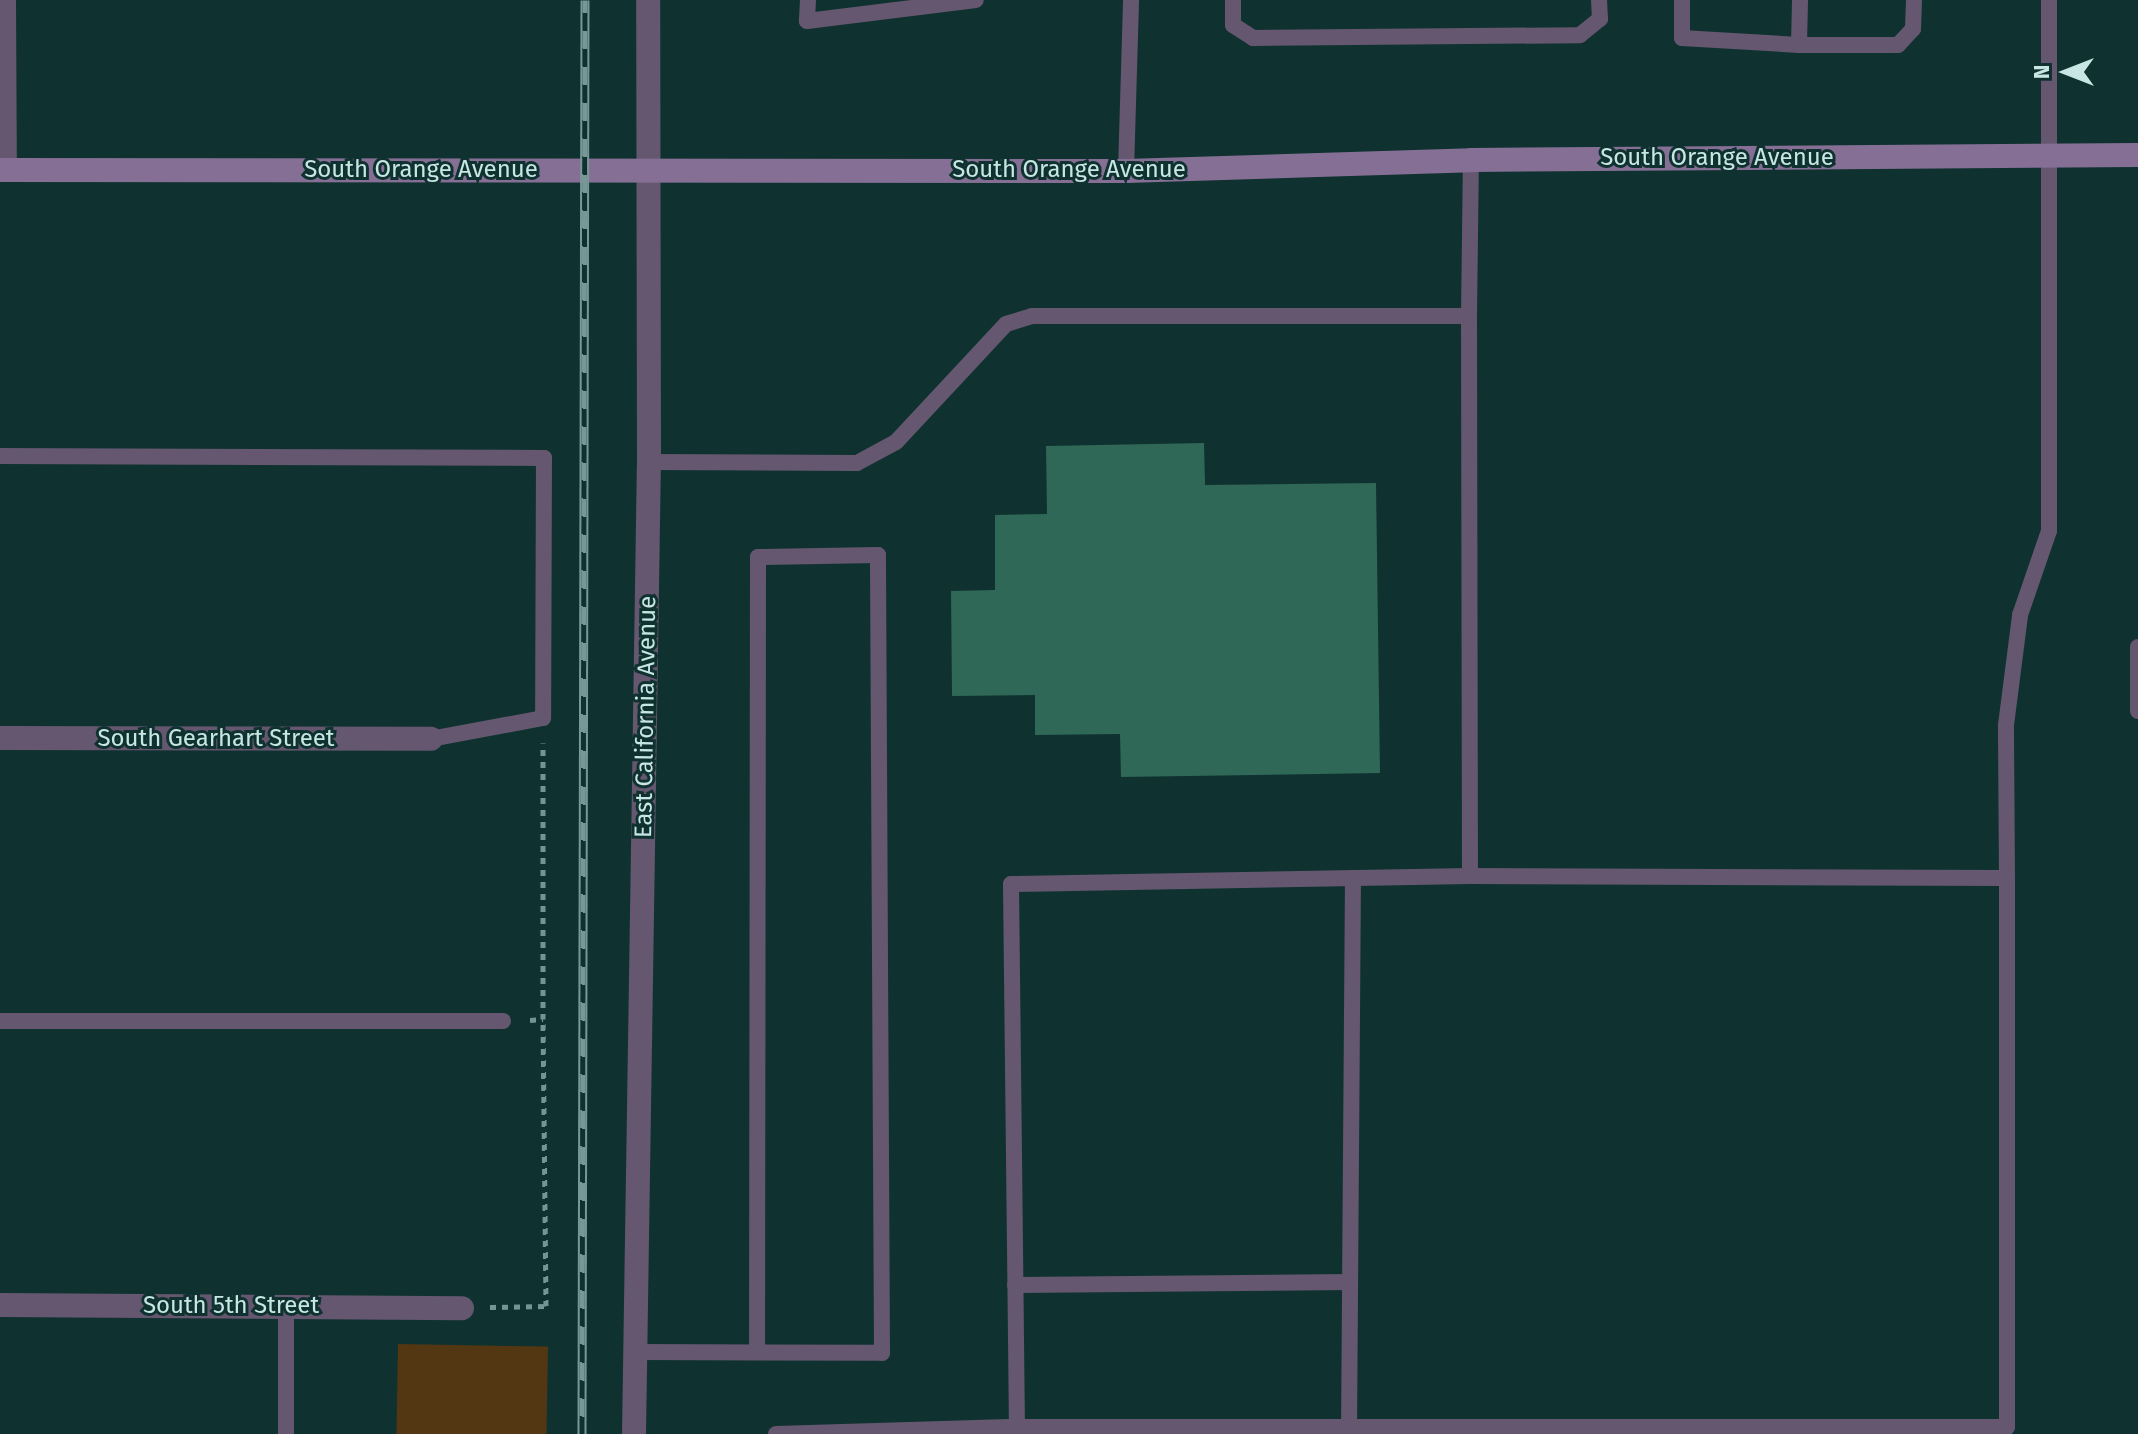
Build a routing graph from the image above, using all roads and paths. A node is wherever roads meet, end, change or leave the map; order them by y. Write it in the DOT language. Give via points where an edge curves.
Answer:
graph roads {
  1 [pos="4,0"];
  2 [pos="648,0"];
  3 [pos="808,0"];
  4 [pos="976,0"];
  5 [pos="1131,0"];
  6 [pos="1233,0"];
  7 [pos="1599,0"];
  8 [pos="1682,0"];
  9 [pos="1800,0"];
  10 [pos="1914,0"];
  11 [pos="2049,0"];
  12 [pos="1799,45"];
  13 [pos="2138,155"];
  14 [pos="2049,156"];
  15 [pos="1471,160"];
  16 [pos="2,170"];
  17 [pos="649,170"];
  18 [pos="1126,171"];
  19 [pos="1469,316"];
  20 [pos="0,456"];
  21 [pos="649,462"];
  22 [pos="2138,647"];
  23 [pos="2138,711"];
  24 [pos="543,718"];
  25 [pos="0,738"];
  26 [pos="431,739"];
  27 [pos="1470,876"];
  28 [pos="1353,878"];
  29 [pos="2007,878"];
  30 [pos="543,1019"];
  31 [pos="0,1021"];
  32 [pos="503,1021"];
  33 [pos="1350,1282"];
  34 [pos="1015,1285"];
  35 [pos="0,1305"];
  36 [pos="286,1307"];
  37 [pos="462,1308"];
  38 [pos="639,1352"];
  39 [pos="757,1352"];
  40 [pos="1017,1427"];
  41 [pos="1268,1430"];
  42 [pos="1349,1430"];
  43 [pos="847,1433"];
  44 [pos="286,1434"];
  45 [pos="634,1434"];
  46 [pos="776,1434"];
  1 -- 16 [label="street"];
  2 -- 17 [label="street, East California Avenue"];
  3 -- 4 [label="lane" via="807,21"];
  5 -- 18 [label="lane"];
  6 -- 7 [label="lane" via="1233,25 1253,38 1580,35 1600,19"];
  8 -- 12 [label="lane" via="1682,38"];
  9 -- 12 [label="lane"];
  10 -- 12 [label="lane" via="1913,29 1898,45"];
  11 -- 14 [label="lane"];
  13 -- 14 [label="street, South Orange Avenue"];
  14 -- 15 [label="street, South Orange Avenue"];
  14 -- 29 [label="lane" via="2049,531 2020,615 2006,725"];
  15 -- 18 [label="street, South Orange Avenue"];
  15 -- 19 [label="lane"];
  16 -- 17 [label="street, South Orange Avenue"];
  17 -- 18 [label="street, South Orange Avenue"];
  17 -- 21 [label="street, East California Avenue"];
  19 -- 21 [label="lane" via="1032,316 1006,324 896,442 857,463"];
  19 -- 27 [label="lane"];
  20 -- 24 [label="lane" via="544,458"];
  21 -- 38 [label="street, East California Avenue"];
  22 -- 23 [label="lane"];
  24 -- 26 [label="lane"];
  24 -- 30 [label="path"];
  25 -- 26 [label="street, South Gearhart Street"];
  27 -- 28 [label="lane"];
  27 -- 29 [label="lane"];
  28 -- 33 [label="lane"];
  28 -- 34 [label="lane" via="1011,884"];
  29 -- 42 [label="lane" via="2007,1427"];
  30 -- 32 [label="path"];
  30 -- 37 [label="path" via="546,1306"];
  31 -- 32 [label="lane"];
  33 -- 34 [label="lane"];
  33 -- 42 [label="lane"];
  34 -- 40 [label="lane"];
  35 -- 36 [label="street, South 5th Street"];
  36 -- 37 [label="street, South 5th Street"];
  36 -- 44 [label="lane"];
  38 -- 39 [label="lane"];
  38 -- 45 [label="street, East California Avenue"];
  39 -- 39 [label="lane" via="882,1353 878,555 758,557"];
  40 -- 41 [label="lane"];
  40 -- 43 [label="lane"];
  41 -- 42 [label="lane"];
  43 -- 46 [label="lane"];
}
